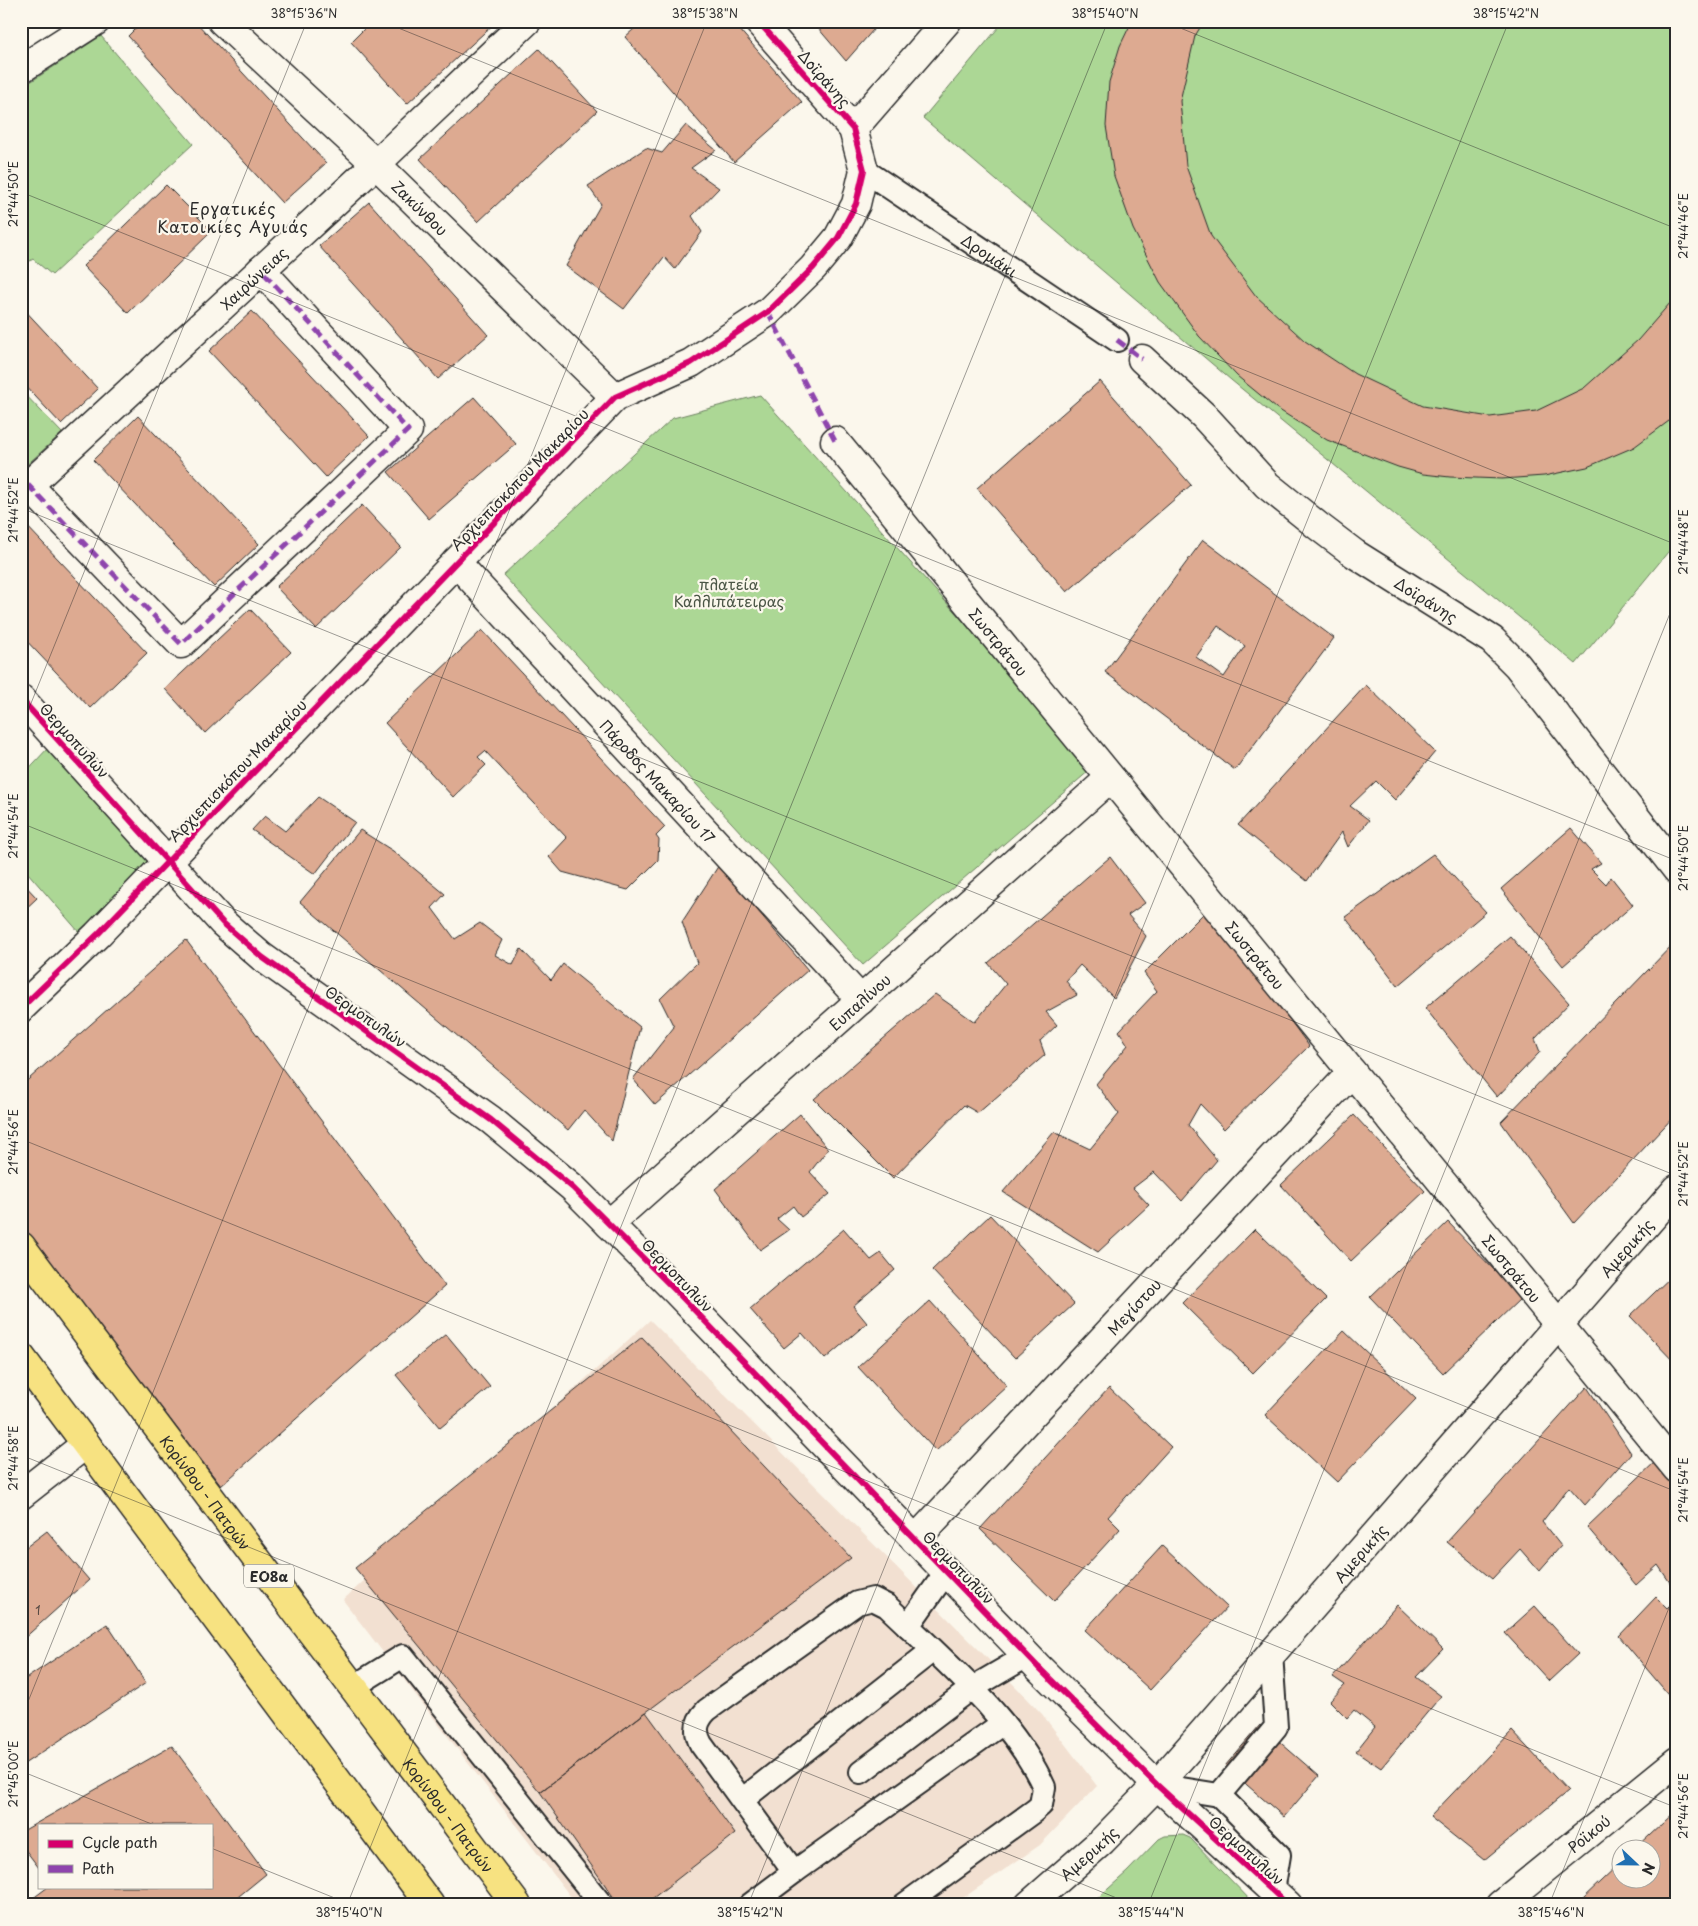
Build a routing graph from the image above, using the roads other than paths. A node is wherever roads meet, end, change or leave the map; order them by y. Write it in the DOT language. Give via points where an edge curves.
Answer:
graph roads {
  1 [pos="96,21"];
  2 [pos="222,21"];
  3 [pos="527,21"];
  4 [pos="758,21"];
  5 [pos="947,21"];
  6 [pos="21,69"];
  7 [pos="853,128"];
  8 [pos="376,164"];
  9 [pos="864,170"];
  10 [pos="261,270"];
  11 [pos="1117,340"];
  12 [pos="1142,359"];
  13 [pos="615,397"];
  14 [pos="835,441"];
  15 [pos="25,488"];
  16 [pos="456,562"];
  17 [pos="21,698"];
  18 [pos="1110,778"];
  19 [pos="167,862"];
  20 [pos="1677,870"];
  21 [pos="861,1000"];
  22 [pos="21,1008"];
  23 [pos="1352,1072"];
  24 [pos="1677,1189"];
  25 [pos="609,1224"];
  26 [pos="21,1246"];
  27 [pos="1558,1324"];
  28 [pos="23,1361"];
  29 [pos="86,1444"];
  30 [pos="1677,1469"];
  31 [pos="21,1495"];
  32 [pos="915,1540"];
  33 [pos="946,1572"];
  34 [pos="908,1626"];
  35 [pos="933,1650"];
  36 [pos="1271,1653"];
  37 [pos="1027,1656"];
  38 [pos="353,1687"];
  39 [pos="972,1688"];
  40 [pos="1003,1723"];
  41 [pos="1677,1761"];
  42 [pos="861,1772"];
  43 [pos="1157,1785"];
  44 [pos="1219,1796"];
  45 [pos="742,1800"];
  46 [pos="794,1872"];
  47 [pos="1281,1898"];
  48 [pos="430,1905"];
  49 [pos="517,1905"];
  50 [pos="602,1905"];
  51 [pos="750,1905"];
  52 [pos="904,1905"];
  53 [pos="1029,1905"];
  54 [pos="1500,1905"];
  1 -- 6 [label="street"];
  2 -- 8 [label="street, Ζακύνθου"];
  3 -- 8 [label="street, Χαιρώνειας"];
  4 -- 7 [label="street, Δοϊράνης"];
  5 -- 7 [label="street"];
  7 -- 9 [label="street, Αρχιεπισκόπου Μακαρίου"];
  8 -- 10 [label="street, Χαιρώνειας"];
  8 -- 13 [label="street, Ζακύνθου"];
  9 -- 11 [label="lane, Δρομάκι"];
  9 -- 13 [label="street, Αρχιεπισκόπου Μακαρίου" via="856,204 838,238 768,312 691,363"];
  10 -- 15 [label="street, Χαιρώνειας"];
  10 -- 15 [label="street" via="408,430 181,644"];
  12 -- 20 [label="street, Δοϊράνης" via="1204,416 1268,485 1318,526 1355,554 1492,640 1517,664"];
  13 -- 16 [label="street, Αρχιεπισκόπου Μακαρίου"];
  14 -- 18 [label="street, Σωστράτου"];
  16 -- 19 [label="street, Αρχιεπισκόπου Μακαρίου"];
  16 -- 21 [label="street, Πάροδος Μακαρίου 17"];
  17 -- 19 [label="street, Θερμοπυλών"];
  18 -- 21 [label="street, Ευπαλίνου"];
  18 -- 23 [label="street, Σωστράτου"];
  19 -- 22 [label="street, Αρχιεπισκόπου Μακαρίου"];
  19 -- 25 [label="street, Θερμοπυλών" via="223,923 262,957 491,1120 573,1188"];
  21 -- 25 [label="street, Ευπαλίνου"];
  23 -- 27 [label="street, Σωστράτου"];
  23 -- 32 [label="street, Μεγίστου"];
  24 -- 27 [label="street, Αμερικής"];
  25 -- 32 [label="street, Θερμοπυλών"];
  26 -- 38 [label="highway, Κορίνθου - Πατρών / ΕΟ8α"];
  27 -- 30 [label="street, Σωστράτου"];
  27 -- 36 [label="street, Αμερικής"];
  28 -- 29 [label="highway"];
  29 -- 31 [label="street"];
  29 -- 48 [label="highway"];
  32 -- 33 [label="street, Θερμοπυλών"];
  33 -- 34 [label="lane"];
  33 -- 37 [label="street, Θερμοπυλών"];
  34 -- 35 [label="lane"];
  34 -- 45 [label="lane" via="881,1601 873,1599 857,1603 707,1710 697,1726 697,1736"];
  35 -- 39 [label="lane"];
  35 -- 45 [label="lane"];
  36 -- 43 [label="street, Αμερικής"];
  36 -- 44 [label="lane" via="1276,1727"];
  37 -- 39 [label="lane"];
  37 -- 43 [label="street, Θερμοπυλών"];
  38 -- 49 [label="highway, Κορίνθου - Πατρών / ΕΟ8α"];
  38 -- 50 [label="lane" via="403,1656"];
  39 -- 40 [label="lane"];
  39 -- 42 [label="lane"];
  40 -- 46 [label="lane"];
  40 -- 52 [label="lane" via="1040,1778 1044,1787 1041,1805"];
  41 -- 54 [label="street, Ροϊκού"];
  43 -- 44 [label="lane"];
  43 -- 47 [label="street, Θερμοπυλών"];
  43 -- 53 [label="street, Αμερικής" via="1102,1841"];
  44 -- 47 [label="lane" via="1279,1855"];
  45 -- 46 [label="lane"];
  46 -- 51 [label="lane"];
}
